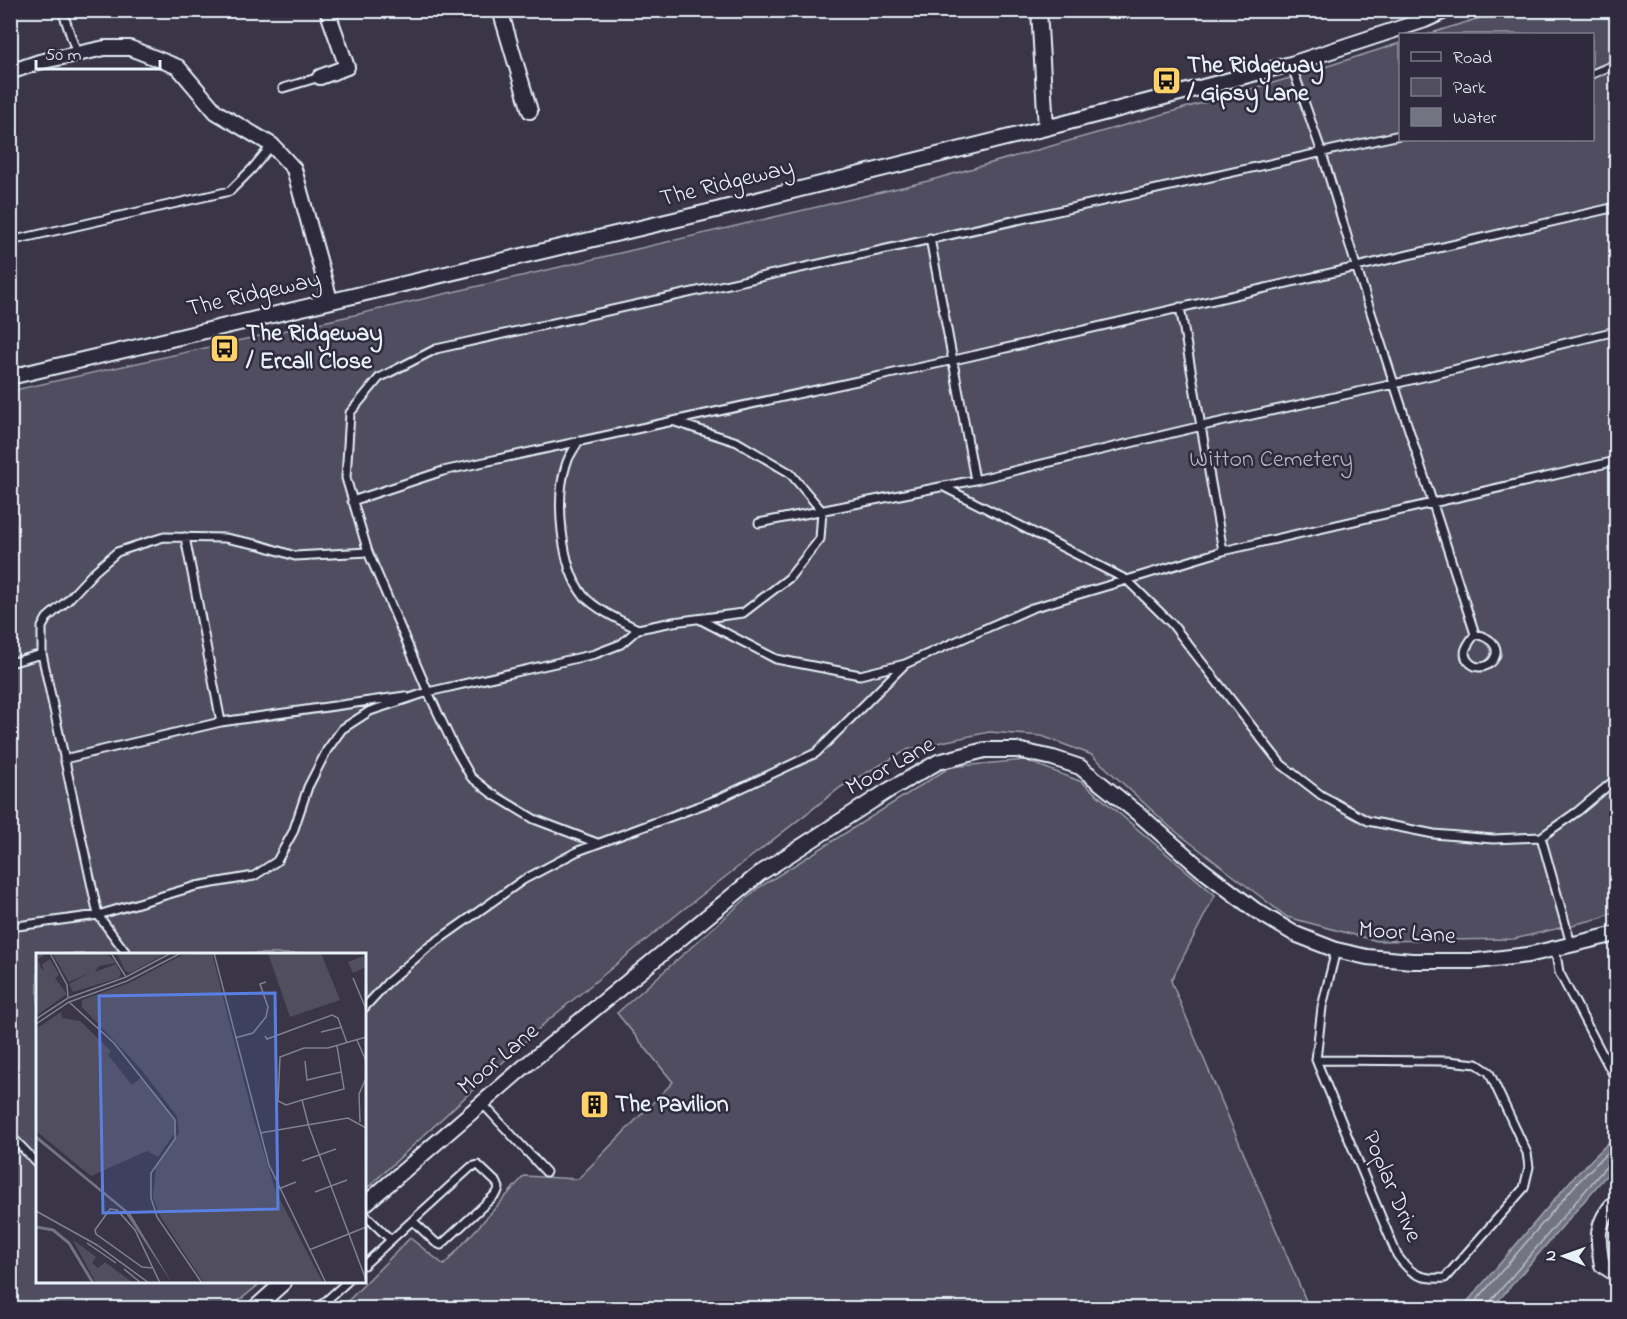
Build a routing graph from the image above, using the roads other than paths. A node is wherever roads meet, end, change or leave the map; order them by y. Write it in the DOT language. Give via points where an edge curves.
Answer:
graph roads {
  1 [pos="62,10"];
  2 [pos="327,10"];
  3 [pos="500,10"];
  4 [pos="1039,10"];
  5 [pos="1447,10"];
  6 [pos="77,54"];
  7 [pos="1291,64"];
  8 [pos="1617,64"];
  9 [pos="10,72"];
  10 [pos="1594,74"];
  11 [pos="320,77"];
  12 [pos="283,88"];
  13 [pos="530,111"];
  14 [pos="1046,128"];
  15 [pos="1399,135"];
  16 [pos="272,145"];
  17 [pos="1322,153"];
  18 [pos="1617,207"];
  19 [pos="930,238"];
  20 [pos="10,241"];
  21 [pos="1356,266"];
  22 [pos="330,300"];
  23 [pos="1180,307"];
  24 [pos="1617,331"];
  25 [pos="954,360"];
  26 [pos="10,376"];
  27 [pos="1394,384"];
  28 [pos="672,422"];
  29 [pos="1202,426"];
  30 [pos="579,441"];
  31 [pos="1617,460"];
  32 [pos="975,480"];
  33 [pos="944,487"];
  34 [pos="352,501"];
  35 [pos="1432,502"];
  36 [pos="822,511"];
  37 [pos="759,524"];
  38 [pos="185,537"];
  39 [pos="1223,551"];
  40 [pos="368,552"];
  41 [pos="1127,580"];
  42 [pos="699,619"];
  43 [pos="638,629"];
  44 [pos="1475,634"];
  45 [pos="42,654"];
  46 [pos="10,663"];
  47 [pos="905,664"];
  48 [pos="428,692"];
  49 [pos="221,722"];
  50 [pos="64,759"];
  51 [pos="1617,779"];
  52 [pos="1541,837"];
  53 [pos="598,843"];
  54 [pos="98,915"];
  55 [pos="10,927"];
  56 [pos="1617,934"];
  57 [pos="1571,945"];
  58 [pos="1554,948"];
  59 [pos="1336,950"];
  60 [pos="126,953"];
  61 [pos="366,1006"];
  62 [pos="1316,1060"];
  63 [pos="1617,1080"];
  64 [pos="482,1103"];
  65 [pos="10,1135"];
  66 [pos="36,1162"];
  67 [pos="546,1172"];
  68 [pos="1617,1201"];
  69 [pos="366,1203"];
  70 [pos="366,1216"];
  71 [pos="413,1221"];
  72 [pos="391,1240"];
  73 [pos="366,1263"];
  74 [pos="1617,1274"];
  75 [pos="282,1283"];
  76 [pos="344,1283"];
  77 [pos="255,1308"];
  78 [pos="318,1308"];
  1 -- 6 [label="lane"];
  2 -- 11 [label="street" via="347,67"];
  3 -- 13 [label="street"];
  4 -- 14 [label="street"];
  5 -- 7 [label="street, The Ridgeway"];
  6 -- 9 [label="street"];
  6 -- 16 [label="street" via="130,48 178,67 216,112"];
  7 -- 14 [label="street, The Ridgeway"];
  7 -- 17 [label="lane"];
  8 -- 10 [label="lane"];
  11 -- 12 [label="lane"];
  14 -- 22 [label="street, The Ridgeway"];
  15 -- 17 [label="lane"];
  16 -- 20 [label="lane" via="230,191"];
  16 -- 22 [label="street" via="294,169"];
  17 -- 19 [label="lane"];
  17 -- 21 [label="lane"];
  18 -- 21 [label="lane"];
  19 -- 25 [label="lane"];
  19 -- 34 [label="lane" via="436,349 379,378 350,413 346,478"];
  21 -- 23 [label="lane"];
  21 -- 27 [label="lane"];
  22 -- 26 [label="street, The Ridgeway"];
  23 -- 25 [label="lane"];
  23 -- 29 [label="lane"];
  24 -- 27 [label="lane"];
  25 -- 28 [label="lane"];
  25 -- 32 [label="lane"];
  27 -- 29 [label="lane"];
  27 -- 35 [label="lane"];
  28 -- 30 [label="lane"];
  28 -- 36 [label="lane" via="737,442 790,473"];
  29 -- 32 [label="lane"];
  29 -- 39 [label="lane"];
  30 -- 34 [label="lane" via="443,471"];
  30 -- 43 [label="lane" via="566,465 560,499 570,569 584,595 610,615"];
  31 -- 35 [label="lane"];
  32 -- 33 [label="lane"];
  33 -- 36 [label="lane"];
  33 -- 41 [label="lane"];
  34 -- 40 [label="lane"];
  35 -- 39 [label="lane"];
  35 -- 44 [label="lane"];
  36 -- 37 [label="lane"];
  36 -- 42 [label="lane" via="820,539 789,578 743,613"];
  38 -- 40 [label="lane" via="225,538 295,556"];
  38 -- 45 [label="lane" via="164,537 117,552 47,618 42,627"];
  38 -- 49 [label="lane"];
  39 -- 41 [label="lane"];
  40 -- 48 [label="lane"];
  41 -- 47 [label="lane" via="1032,608"];
  41 -- 52 [label="lane" via="1172,624 1281,764 1321,795 1368,820 1434,834 1493,839"];
  42 -- 43 [label="lane"];
  42 -- 47 [label="lane" via="776,659 860,675"];
  43 -- 48 [label="lane" via="621,644 595,654"];
  44 -- 44 [label="lane" via="1495,644 1494,659 1486,666 1476,667 1466,656 1466,646"];
  45 -- 46 [label="lane"];
  45 -- 50 [label="lane"];
  47 -- 53 [label="lane" via="816,753 718,799"];
  48 -- 49 [label="lane"];
  48 -- 53 [label="lane" via="471,777 534,819"];
  48 -- 54 [label="lane" via="370,711 342,729 308,787 293,832 277,861 254,876 196,886"];
  49 -- 50 [label="lane"];
  50 -- 54 [label="lane"];
  51 -- 52 [label="lane"];
  52 -- 57 [label="lane"];
  53 -- 61 [label="lane" via="523,880 494,900 427,948"];
  54 -- 55 [label="lane"];
  54 -- 60 [label="lane"];
  56 -- 57 [label="street, Moor Lane"];
  57 -- 58 [label="street, Moor Lane"];
  58 -- 59 [label="street, Moor Lane" via="1477,961 1412,961"];
  58 -- 63 [label="lane" via="1558,972"];
  59 -- 62 [label="lane, Poplar Drive" via="1322,1007"];
  59 -- 64 [label="street, Moor Lane" via="1295,934 1255,910 1080,767 1017,750 985,750 938,762 759,874"];
  62 -- 62 [label="lane, Poplar Drive" via="1448,1061 1477,1064 1489,1072 1527,1153 1529,1167 1524,1188 1445,1278 1429,1280 1414,1273 1397,1254"];
  64 -- 67 [label="lane"];
  64 -- 69 [label="street, Moor Lane"];
  65 -- 66 [label="lane"];
  68 -- 74 [label="street" via="1607,1211 1597,1237 1602,1265"];
  70 -- 72 [label="lane"];
  71 -- 71 [label="lane" via="471,1167 478,1165 497,1183 497,1193 441,1245"];
  71 -- 72 [label="lane"];
  72 -- 73 [label="lane"];
  75 -- 77 [label="street"];
  76 -- 78 [label="lane"];
}
